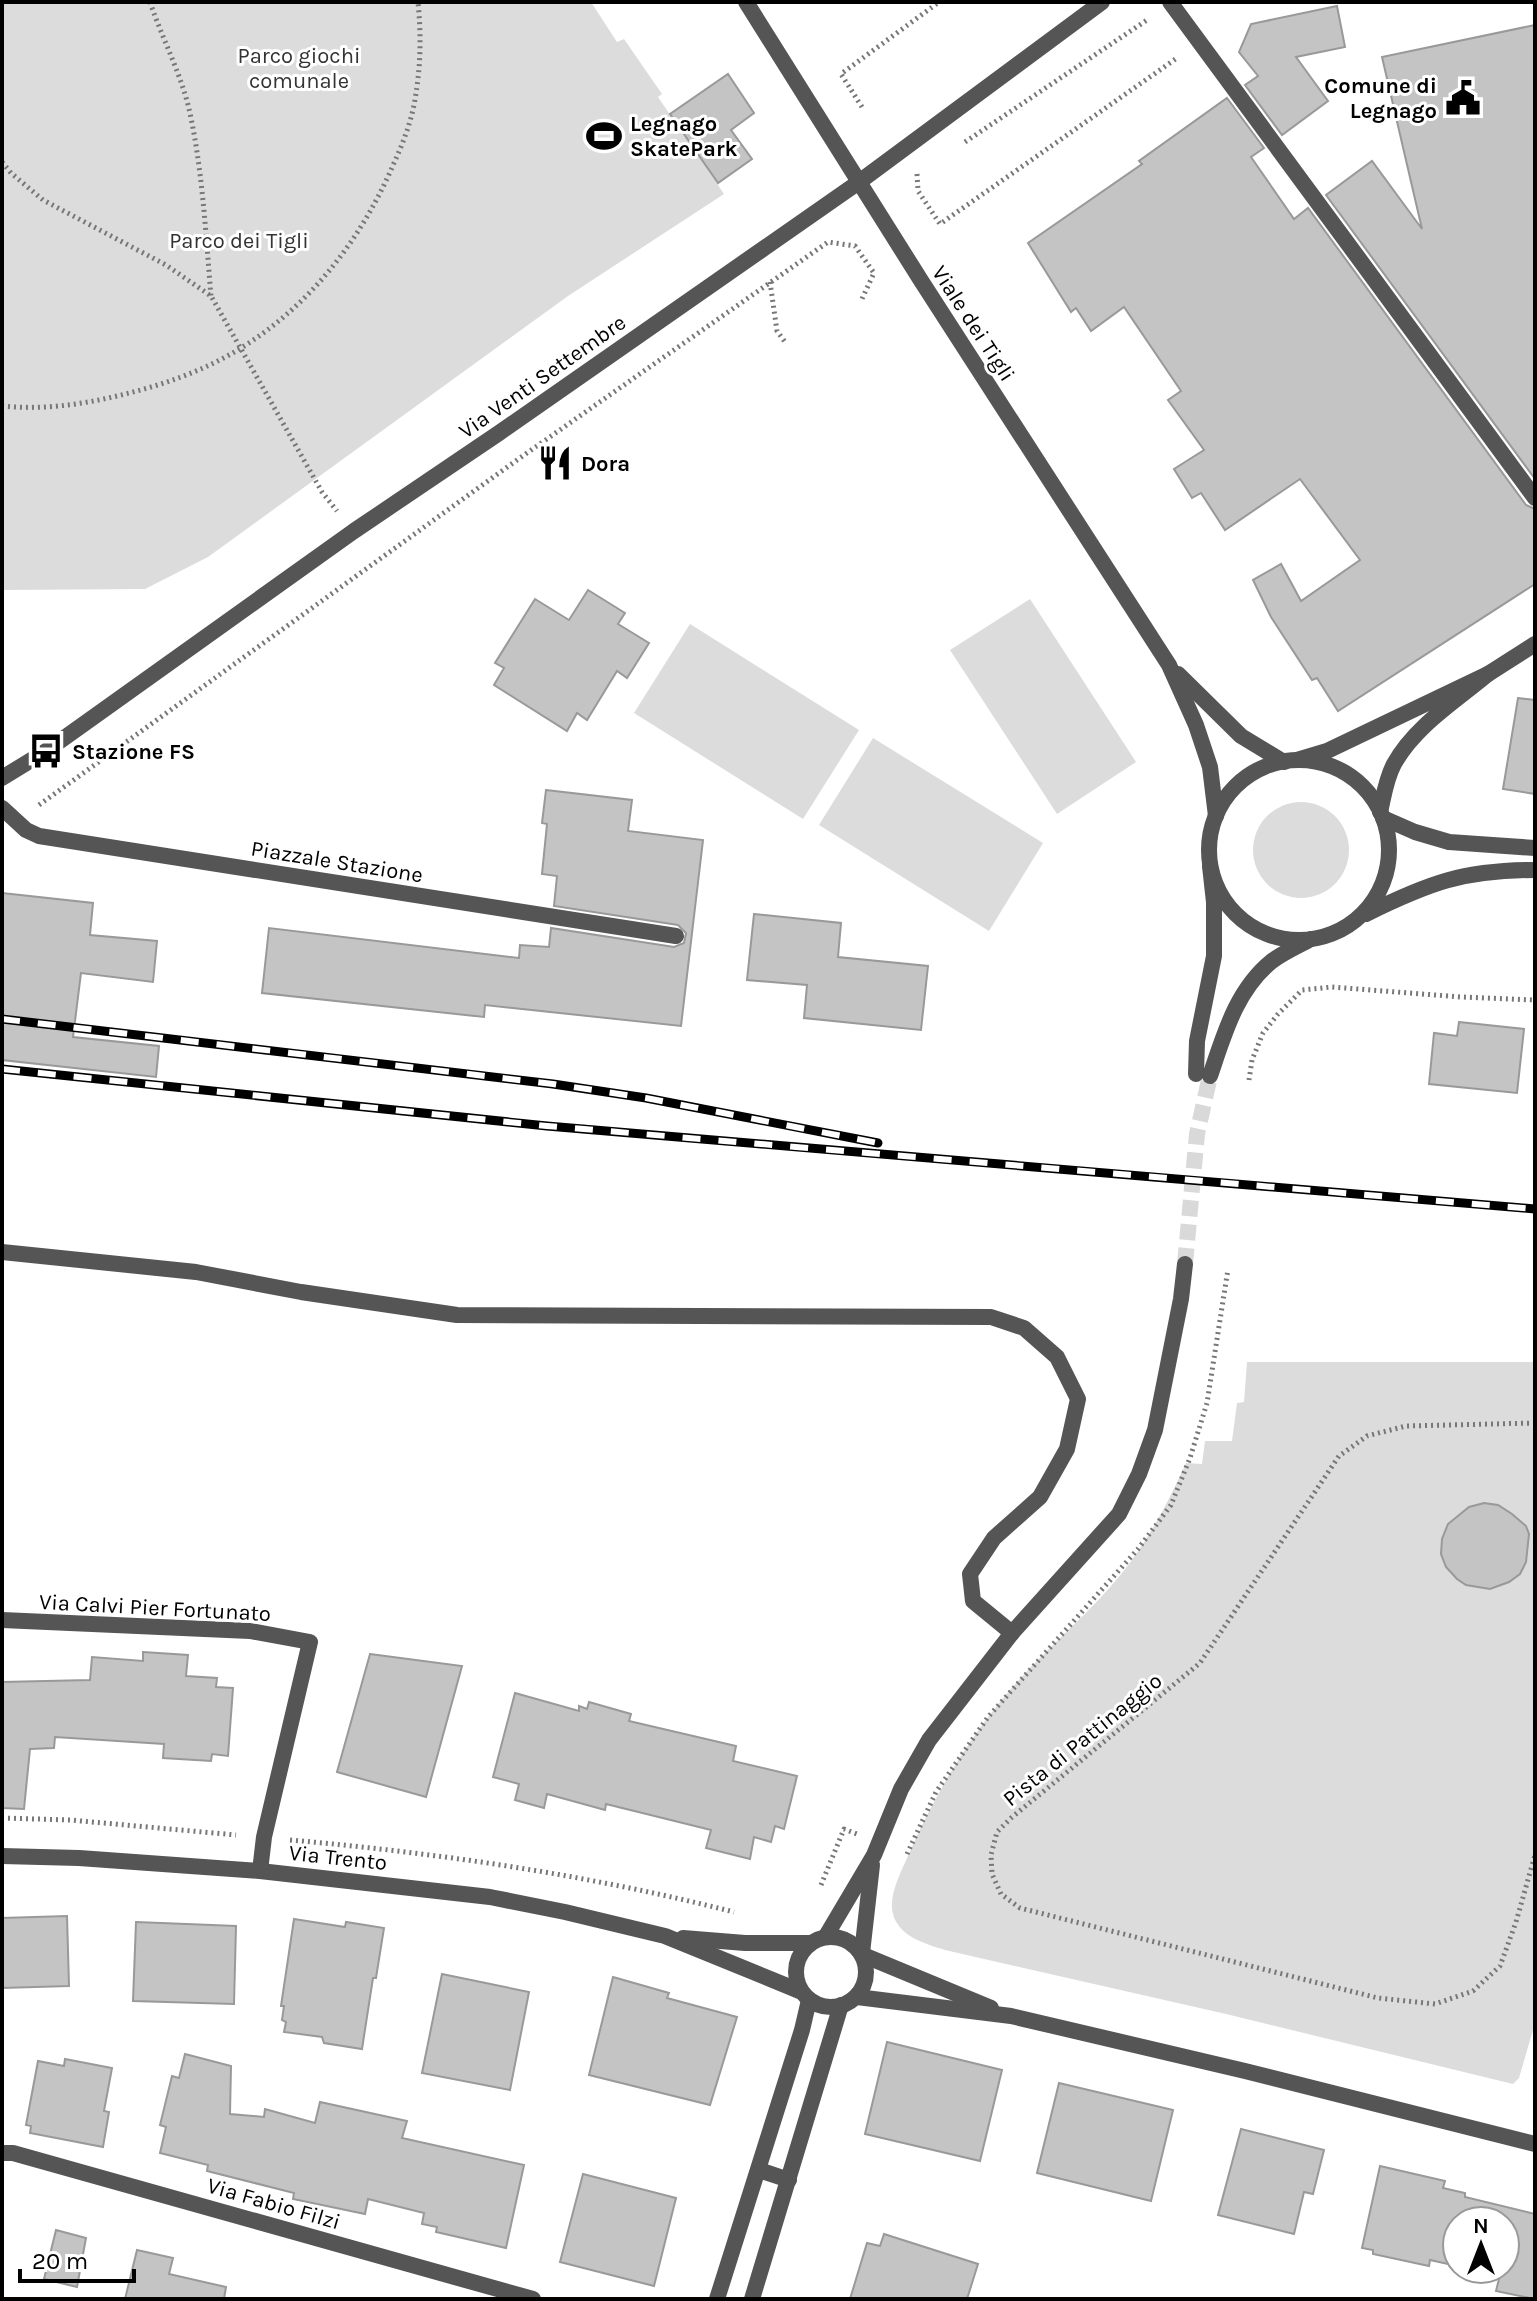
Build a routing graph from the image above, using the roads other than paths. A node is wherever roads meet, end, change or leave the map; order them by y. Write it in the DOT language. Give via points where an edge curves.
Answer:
graph roads {
  1 [pos="746,2"];
  2 [pos="1102,2"];
  3 [pos="1170,2"];
  4 [pos="859,182"];
  5 [pos="1535,498"];
  6 [pos="1535,644"];
  7 [pos="1169,665"];
  8 [pos="1488,674"];
  9 [pos="1290,761"];
  10 [pos="2,778"];
  11 [pos="2,808"];
  12 [pos="1382,815"];
  13 [pos="1216,816"];
  14 [pos="1535,848"];
  15 [pos="1210,866"];
  16 [pos="1535,870"];
  17 [pos="1361,916"];
  18 [pos="676,936"];
  19 [pos="1311,939"];
  20 [pos="2,1252"];
  21 [pos="1185,1264"];
  22 [pos="2,1620"];
  23 [pos="1012,1633"];
  24 [pos="874,1855"];
  25 [pos="2,1856"];
  26 [pos="260,1871"];
  27 [pos="665,1936"];
  28 [pos="826,1936"];
  29 [pos="810,1943"];
  30 [pos="862,1954"];
  31 [pos="805,1996"];
  32 [pos="857,1997"];
  33 [pos="841,2005"];
  34 [pos="1011,2016"];
  35 [pos="1535,2144"];
  36 [pos="2,2153"];
  37 [pos="759,2170"];
  38 [pos="789,2180"];
  39 [pos="533,2299"];
  40 [pos="717,2299"];
  41 [pos="752,2299"];
  1 -- 4 [label="street, Viale dei Tigli"];
  2 -- 4 [label="street, Via Venti Settembre"];
  3 -- 5 [label="street"];
  4 -- 7 [label="street, Viale dei Tigli"];
  4 -- 10 [label="street, Via Venti Settembre"];
  6 -- 8 [label="street"];
  7 -- 9 [label="street, Viale dei Tigli" via="1241,736"];
  7 -- 13 [label="street, Viale dei Tigli" via="1210,767"];
  8 -- 9 [label="street" via="1327,751"];
  8 -- 12 [label="street" via="1407,745 1386,784"];
  9 -- 12 [label="street, Viale dei Tigli" via="1310,761 1348,775"];
  9 -- 13 [label="street, Viale dei Tigli" via="1249,776 1231,791"];
  11 -- 18 [label="street, Piazzale Stazione" via="39,836"];
  12 -- 14 [label="street, Viale dei Tigli" via="1449,842"];
  12 -- 17 [label="street" via="1389,843 1387,869"];
  13 -- 15 [label="street, Viale dei Tigli"];
  15 -- 19 [label="street, Viale dei Tigli" via="1224,901 1252,927 1273,937"];
  15 -- 19 [label="street" via="1216,932 1198,1032 1203,1075 1239,1000 1259,974"];
  16 -- 17 [label="street, Viale dei Tigli" via="1488,871 1438,881"];
  17 -- 19 [label="street, Viale dei Tigli" via="1342,930"];
  20 -- 23 [label="street" via="196,1272 457,1315 991,1317 1024,1328 1057,1357 1078,1399 1067,1449 1040,1497 994,1538 970,1574 973,1601"];
  21 -- 23 [label="street" via="1155,1430 1139,1474 1119,1514"];
  22 -- 26 [label="street, Via Calvi Pier Fortunato" via="250,1631 310,1642"];
  23 -- 24 [label="street" via="929,1740 901,1789"];
  24 -- 28 [label="street"];
  24 -- 30 [label="street"];
  25 -- 26 [label="street, Via Trento"];
  26 -- 27 [label="street, Via Trento" via="490,1897"];
  27 -- 29 [label="street, Via Trento"];
  27 -- 31 [label="street, Via Trento"];
  28 -- 29 [label="street"];
  28 -- 30 [label="street" via="846,1940"];
  29 -- 31 [label="street" via="796,1966"];
  30 -- 32 [label="street" via="867,1977"];
  30 -- 34 [label="street"];
  31 -- 33 [label="street" via="830,2007"];
  31 -- 37 [label="street" via="802,2030"];
  32 -- 33 [label="street"];
  32 -- 34 [label="street"];
  33 -- 38 [label="street"];
  34 -- 35 [label="street"];
  36 -- 39 [label="street, Via Fabio Filzi"];
  37 -- 38 [label="street"];
  37 -- 40 [label="street"];
  38 -- 41 [label="street"];
}
